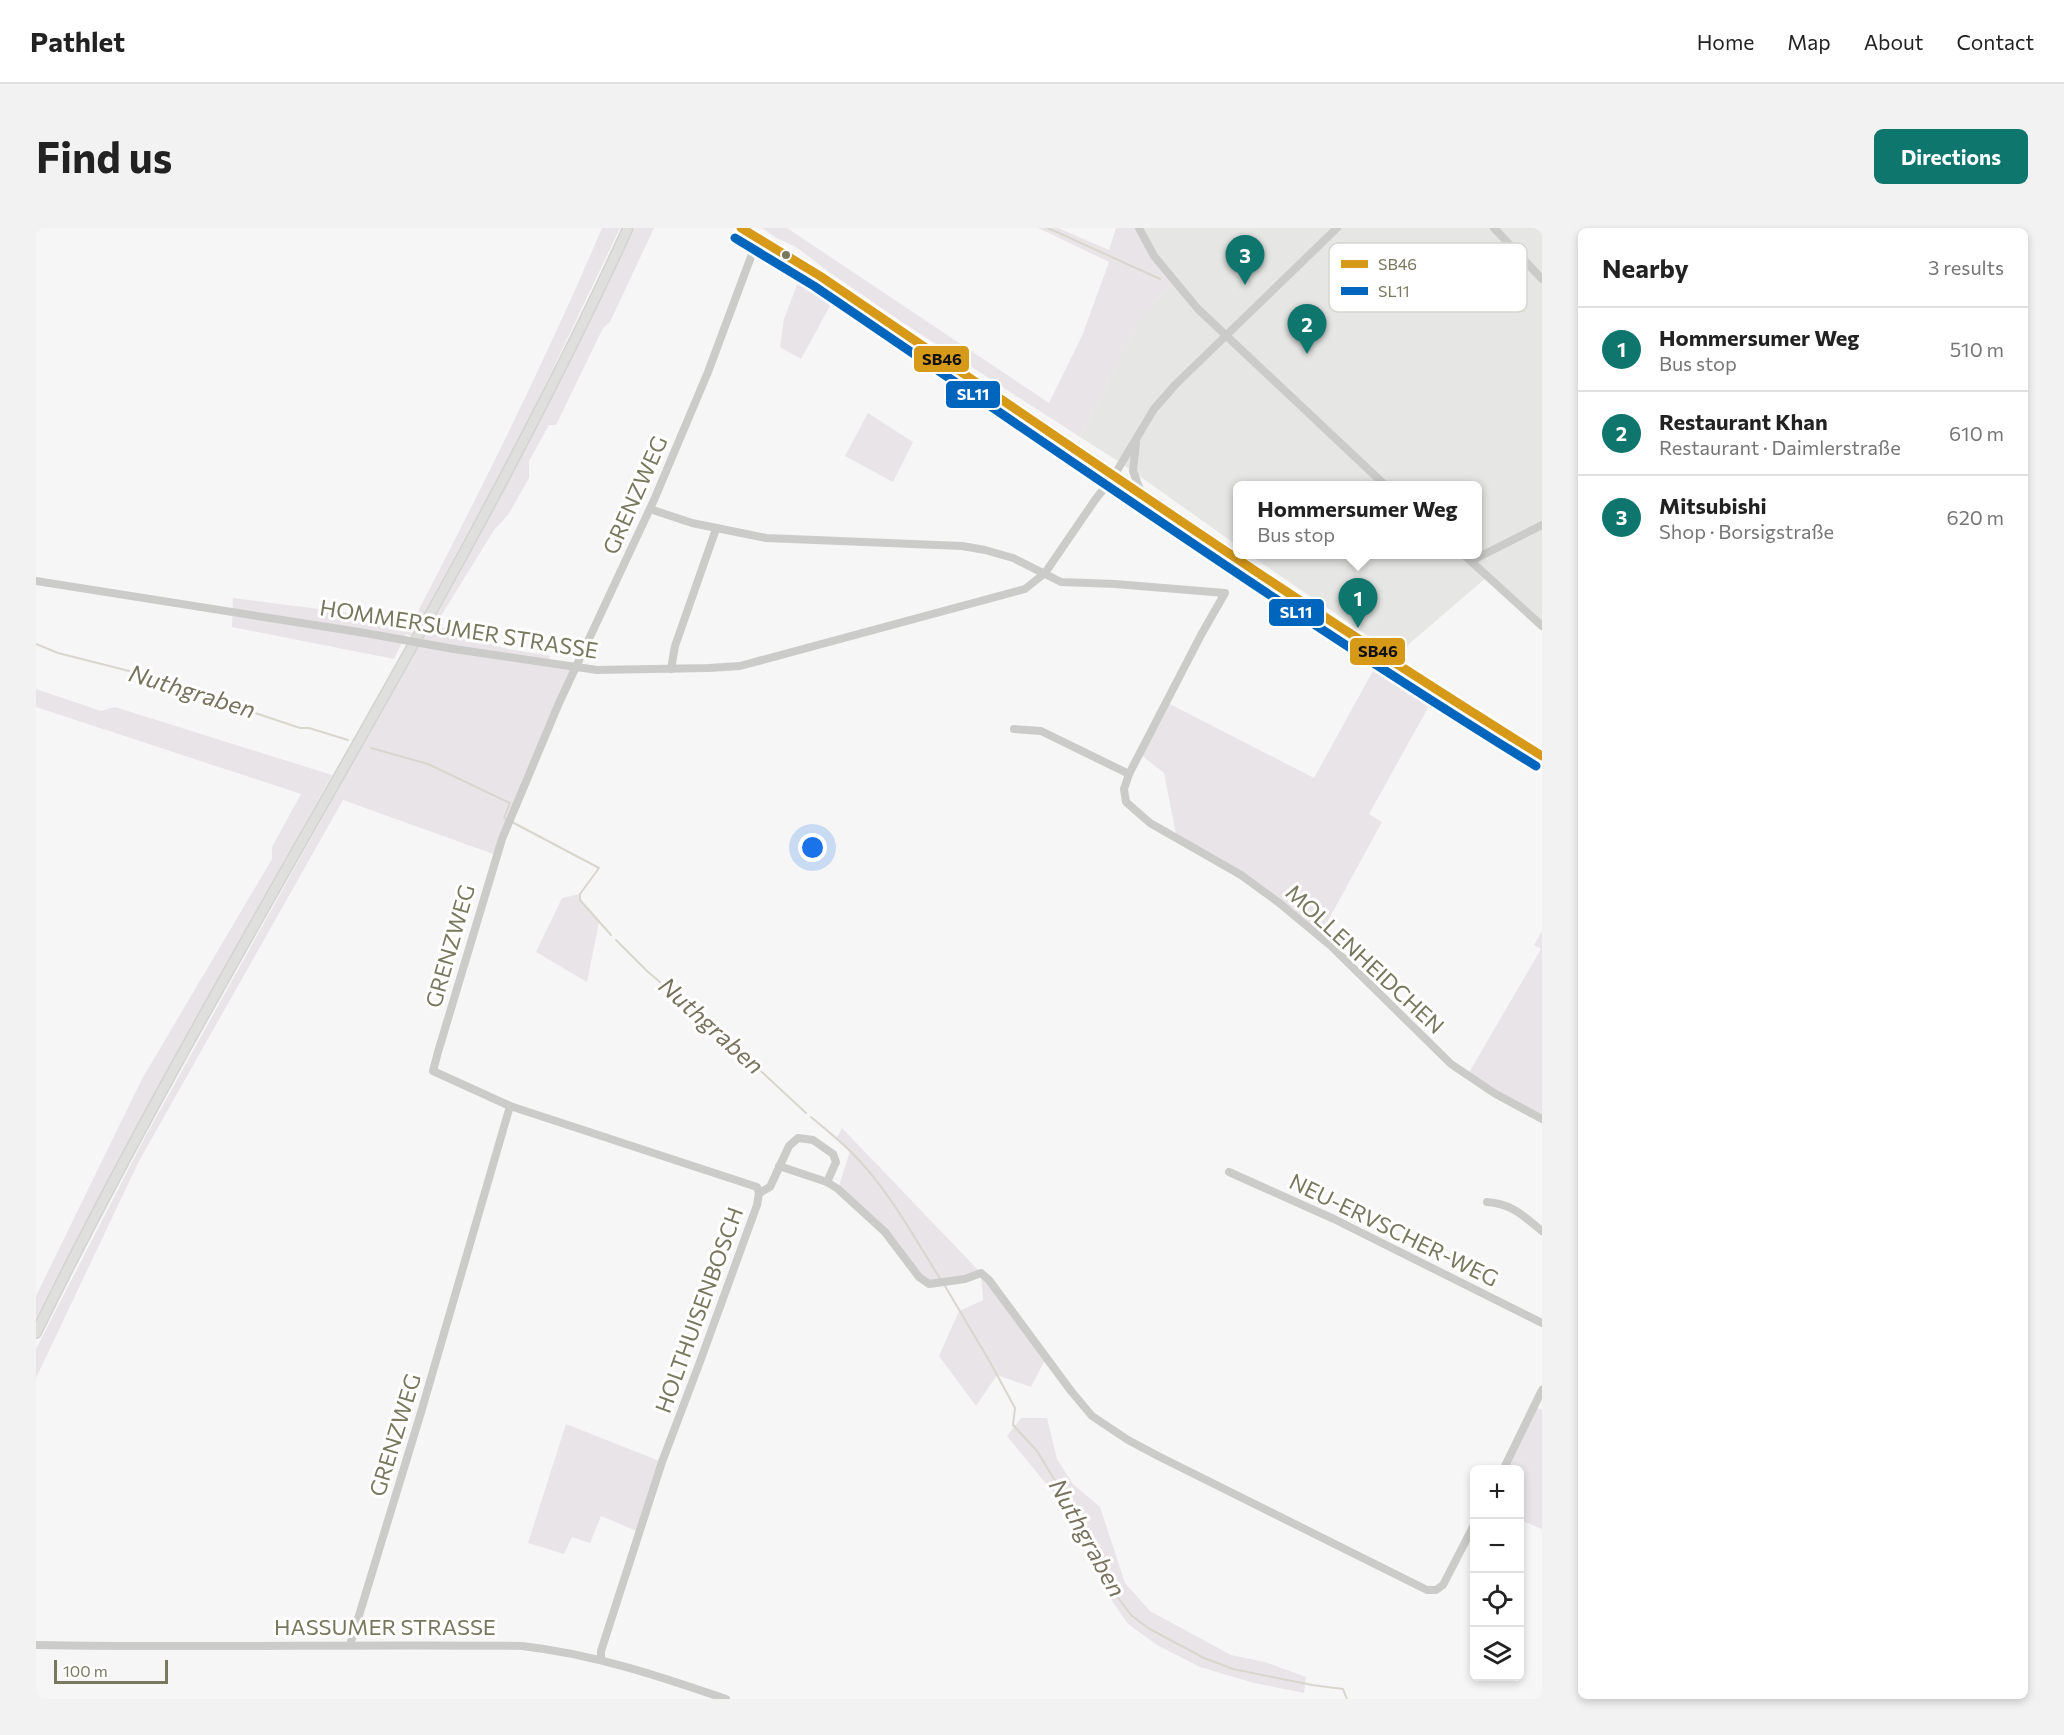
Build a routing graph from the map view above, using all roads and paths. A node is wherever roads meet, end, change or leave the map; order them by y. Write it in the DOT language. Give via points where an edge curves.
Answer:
graph roads {
  1 [pos="628,228"];
  2 [pos="741,228"];
  3 [pos="1139,228"];
  4 [pos="1337,228"];
  5 [pos="1494,228"];
  6 [pos="758,238"];
  7 [pos="1508,243"];
  8 [pos="1527,263"];
  9 [pos="1542,279"];
  10 [pos="1225,336"];
  11 [pos="1136,439"];
  12 [pos="1115,474"];
  13 [pos="1381,481"];
  14 [pos="1140,490"];
  15 [pos="650,509"];
  16 [pos="1542,525"];
  17 [pos="716,529"];
  18 [pos="1233,554"];
  19 [pos="1482,555"];
  20 [pos="1241,559"];
  21 [pos="1468,559"];
  22 [pos="1475,559"];
  23 [pos="1471,561"];
  24 [pos="1044,573"];
  25 [pos="36,580"];
  26 [pos="1542,626"];
  27 [pos="577,669"];
  28 [pos="672,669"];
  29 [pos="1014,729"];
  30 [pos="1542,756"];
  31 [pos="1129,774"];
  32 [pos="510,1106"];
  33 [pos="1542,1119"];
  34 [pos="779,1166"];
  35 [pos="1229,1172"];
  36 [pos="827,1182"];
  37 [pos="759,1193"];
  38 [pos="1487,1202"];
  39 [pos="1542,1231"];
  40 [pos="1542,1323"];
  41 [pos="36,1333"];
  42 [pos="1542,1390"];
  43 [pos="1505,1465"];
  44 [pos="1470,1533"];
  45 [pos="36,1645"];
  46 [pos="350,1645"];
  47 [pos="601,1659"];
  48 [pos="726,1699"];
  1 -- 41 [label="main road" via="499,489 114,1178"];
  2 -- 6 [label="main road"];
  3 -- 10 [label="street" via="1173,281"];
  4 -- 10 [label="street, HOMMERSUMER STRASSE"];
  5 -- 7 [label="street"];
  6 -- 12 [label="main road"];
  6 -- 15 [label="street, GRENZWEG" via="708,372"];
  8 -- 9 [label="street"];
  10 -- 11 [label="street, HOMMERSUMER STRASSE" via="1175,385"];
  10 -- 13 [label="street"];
  11 -- 12 [label="street, HOMMERSUMER STRASSE"];
  11 -- 14 [label="street" via="1133,471"];
  12 -- 14 [label="main road"];
  12 -- 24 [label="street, HOMMERSUMER STRASSE"];
  14 -- 18 [label="main road"];
  15 -- 17 [label="street"];
  15 -- 27 [label="street, GRENZWEG"];
  16 -- 19 [label="street"];
  17 -- 24 [label="street" via="803,541 962,546 1013,558"];
  17 -- 28 [label="street" via="675,646"];
  20 -- 30 [label="main road" via="1447,698"];
  21 -- 23 [label="street"];
  22 -- 23 [label="street"];
  23 -- 26 [label="street"];
  24 -- 28 [label="street, HOMMERSUMER STRASSE" via="1025,589 740,666"];
  24 -- 31 [label="street, MOLLENHEIDCHEN" via="1061,582 1225,593"];
  25 -- 27 [label="street, HOMMERSUMER STRASSE, bridge"];
  27 -- 28 [label="street, HOMMERSUMER STRASSE"];
  27 -- 32 [label="street, GRENZWEG" via="501,839 433,1071"];
  29 -- 31 [label="street" via="1041,731"];
  31 -- 33 [label="street, MOLLENHEIDCHEN" via="1124,789 1126,802 1150,823 1241,875 1278,902 1331,946 1451,1064"];
  32 -- 37 [label="street, HOLTHUISENBOSCH" via="757,1186"];
  32 -- 46 [label="street, GRENZWEG"];
  34 -- 36 [label="street"];
  34 -- 36 [label="street" via="789,1146 798,1138 807,1138 833,1154 836,1162"];
  34 -- 37 [label="street" via="770,1187"];
  35 -- 40 [label="street, NEU-ERVSCHER-WEG" via="1334,1219"];
  36 -- 44 [label="street" via="885,1232 919,1277 929,1284 981,1273 1092,1416 1158,1456 1427,1590 1443,1585"];
  37 -- 47 [label="street, HOLTHUISENBOSCH" via="662,1462"];
  38 -- 39 [label="street" via="1504,1203"];
  42 -- 43 [label="street"];
  45 -- 46 [label="street, HASSUMER STRASSE"];
  46 -- 47 [label="street, HASSUMER STRASSE" via="522,1646"];
  47 -- 48 [label="street, HASSUMER STRASSE"];
}
